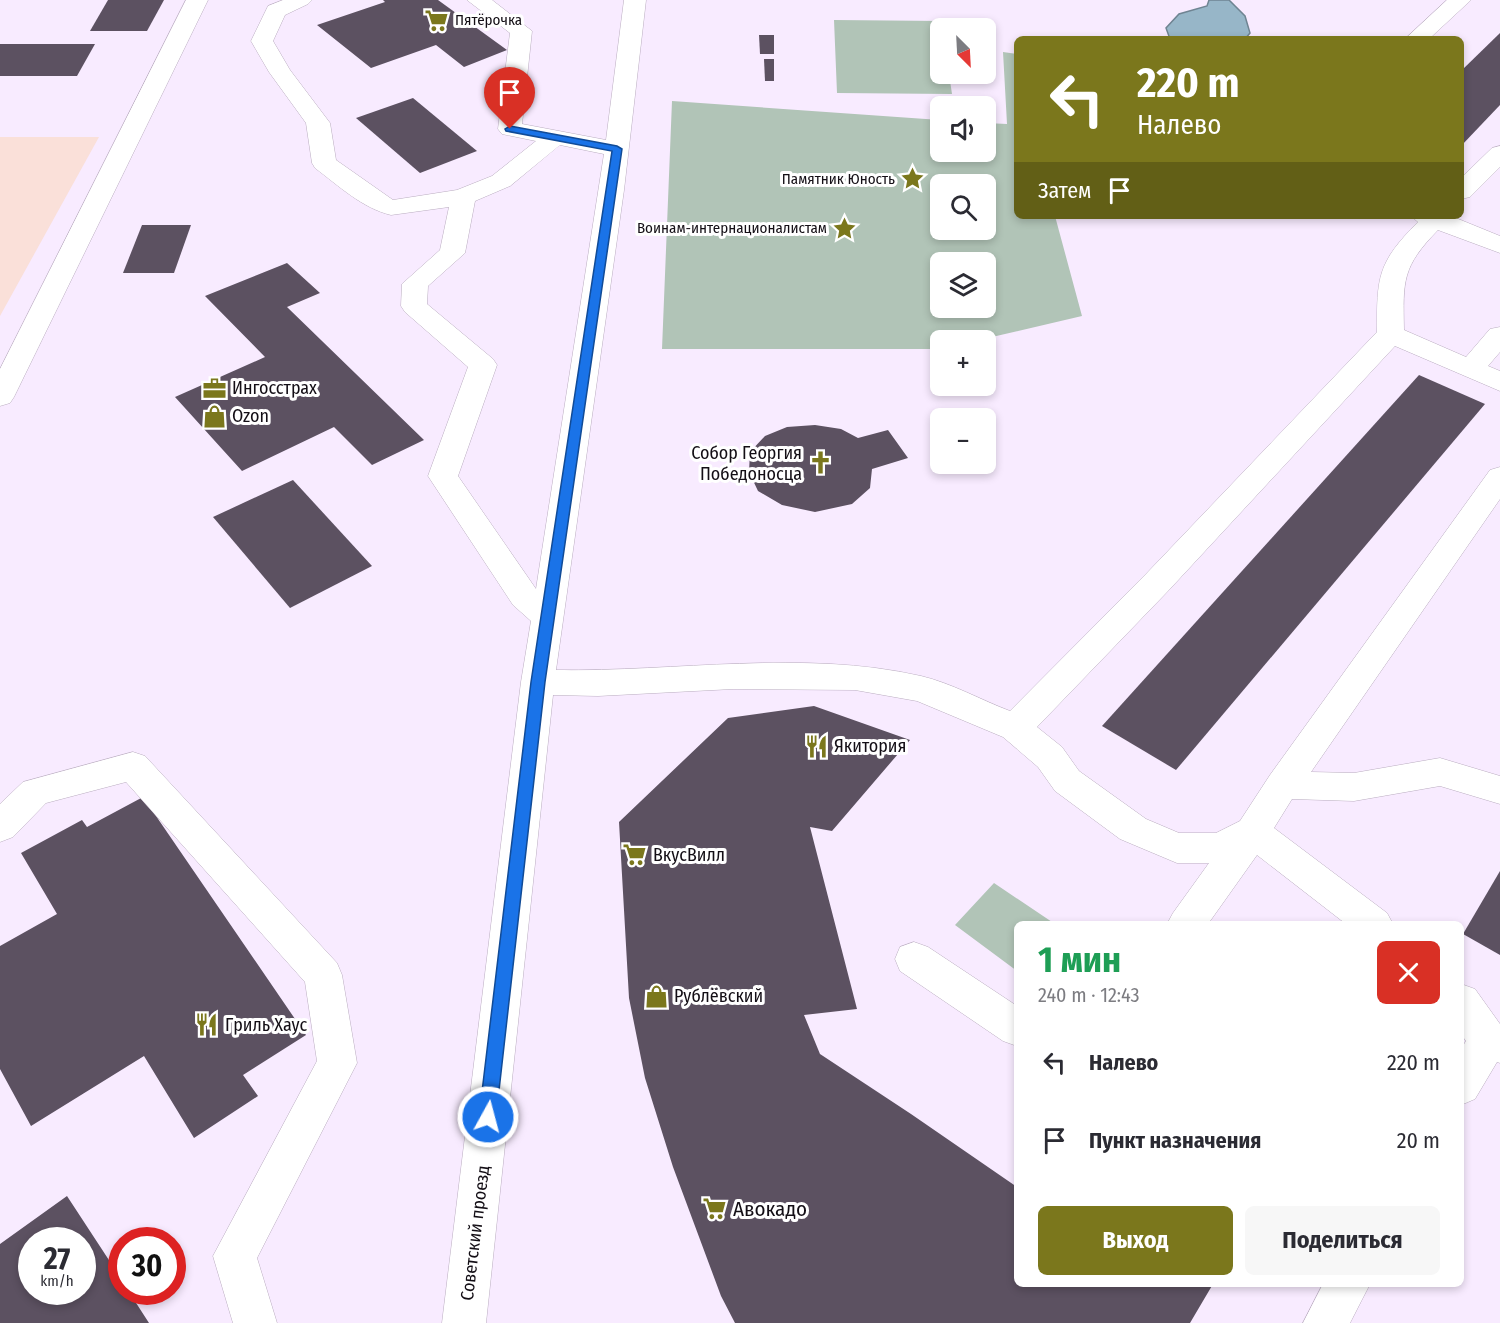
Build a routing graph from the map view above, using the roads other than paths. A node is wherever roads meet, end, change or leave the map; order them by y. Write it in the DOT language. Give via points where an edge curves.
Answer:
graph roads {
  1 [pos="197,0"];
  2 [pos="301,0"];
  3 [pos="478,0"];
  4 [pos="635,0"];
  5 [pos="1460,0"];
  6 [pos="1419,36"];
  7 [pos="555,138"];
  8 [pos="617,149"];
  9 [pos="1500,153"];
  10 [pos="1464,189"];
  11 [pos="463,197"];
  12 [pos="1430,219"];
  13 [pos="1437,219"];
  14 [pos="1500,245"];
  15 [pos="1391,334"];
  16 [pos="1500,335"];
  17 [pos="1471,369"];
  18 [pos="1500,382"];
  19 [pos="0,397"];
  20 [pos="1500,477"];
  21 [pos="548,618"];
  22 [pos="538,682"];
  23 [pos="1015,728"];
  24 [pos="1282,785"];
  25 [pos="1500,790"];
  26 [pos="0,827"];
  27 [pos="1253,832"];
  28 [pos="1188,921"];
  29 [pos="1370,921"];
  30 [pos="914,959"];
  31 [pos="1464,1005"];
  32 [pos="1014,1026"];
  33 [pos="1494,1043"];
  34 [pos="1464,1082"];
  35 [pos="1346,1287"];
  36 [pos="255,1323"];
  37 [pos="464,1323"];
  38 [pos="1325,1323"];
  1 -- 19 [label="street"];
  2 -- 11 [label="street" via="276,11 262,41 318,123 324,162 378,203 391,208"];
  3 -- 7 [label="street" via="521,31 510,129"];
  4 -- 8 [label="street, Советский проезд"];
  5 -- 6 [label="street"];
  7 -- 8 [label="street"];
  7 -- 11 [label="street" via="501,181"];
  8 -- 21 [label="street, Советский проезд"];
  9 -- 10 [label="street"];
  11 -- 21 [label="street" via="452,252 415,284 414,306 483,365 443,476 524,597"];
  12 -- 15 [label="street" via="1397,265 1390,286"];
  13 -- 14 [label="street"];
  15 -- 17 [label="street"];
  15 -- 23 [label="street"];
  16 -- 17 [label="street"];
  17 -- 18 [label="street"];
  20 -- 24 [label="street"];
  21 -- 22 [label="street, Советский проезд"];
  22 -- 23 [label="street" via="855,677 922,689"];
  22 -- 37 [label="street, Советский проезд"];
  23 -- 27 [label="street" via="1050,757 1067,781 1133,829 1178,848 1219,848"];
  24 -- 25 [label="street" via="1354,787 1440,772"];
  24 -- 27 [label="street"];
  26 -- 36 [label="street" via="35,792 133,766 322,975 337,1063 235,1256"];
  27 -- 28 [label="street"];
  27 -- 29 [label="street"];
  30 -- 32 [label="street"];
  31 -- 33 [label="street"];
  33 -- 34 [label="street"];
  35 -- 38 [label="street"];
}
